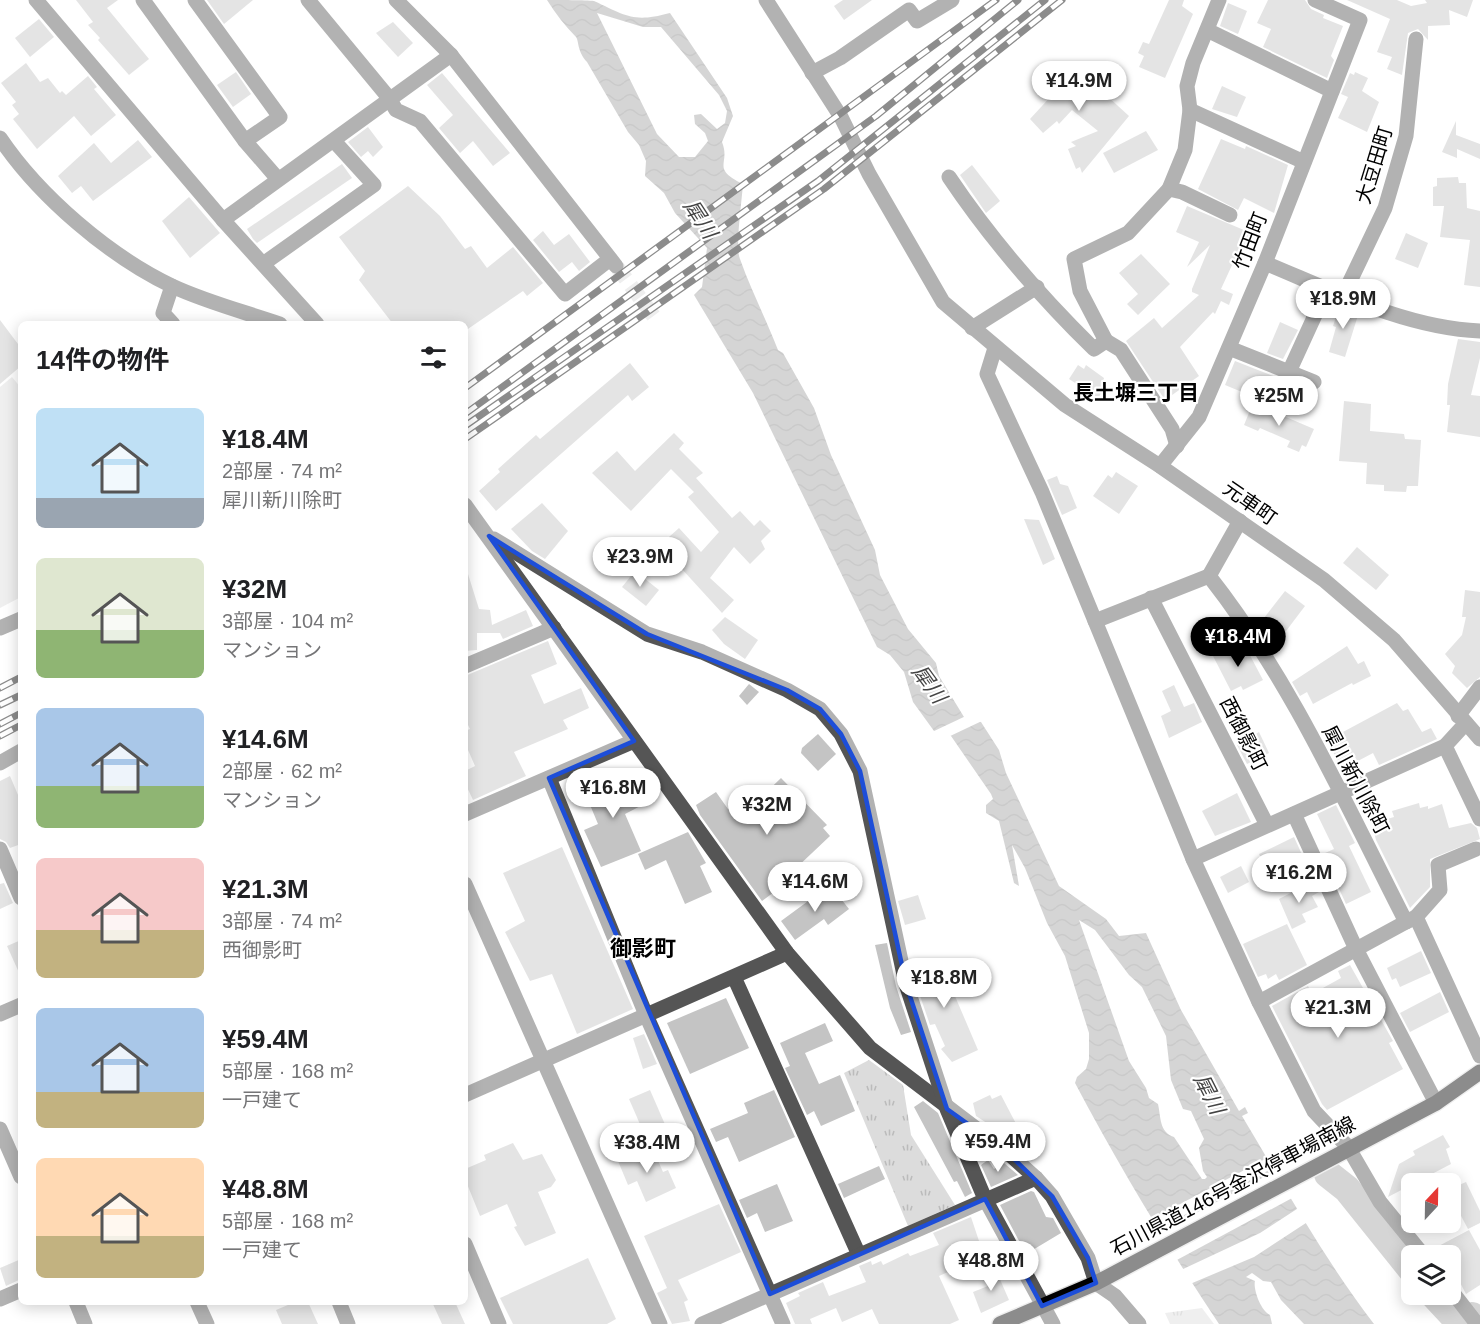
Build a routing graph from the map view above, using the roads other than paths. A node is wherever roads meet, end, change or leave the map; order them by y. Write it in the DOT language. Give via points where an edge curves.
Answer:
graph roads {
  1 [pos="36,0"];
  2 [pos="143,0"];
  3 [pos="195,0"];
  4 [pos="308,0"];
  5 [pos="396,0"];
  6 [pos="766,0"];
  7 [pos="952,0"];
  8 [pos="1219,0"];
  9 [pos="1315,0"];
  10 [pos="1207,30"];
  11 [pos="1416,39"];
  12 [pos="451,55"];
  13 [pos="812,73"];
  14 [pos="1332,91"];
  15 [pos="389,98"];
  16 [pos="1190,110"];
  17 [pos="0,138"];
  18 [pos="245,141"];
  19 [pos="334,141"];
  20 [pos="1304,162"];
  21 [pos="949,177"];
  22 [pos="277,178"];
  23 [pos="1169,189"];
  24 [pos="1230,215"];
  25 [pos="223,220"];
  26 [pos="1265,263"];
  27 [pos="263,264"];
  28 [pos="172,286"];
  29 [pos="1037,287"];
  30 [pos="1327,289"];
  31 [pos="1343,296"];
  32 [pos="170,321"];
  33 [pos="271,321"];
  34 [pos="314,321"];
  35 [pos="972,328"];
  36 [pos="1480,331"];
  37 [pos="1106,341"];
  38 [pos="994,348"];
  39 [pos="1229,348"];
  40 [pos="1289,372"];
  41 [pos="1314,382"];
  42 [pos="1177,446"];
  43 [pos="1160,466"];
  44 [pos="468,509"];
  45 [pos="1240,521"];
  46 [pos="489,536"];
  47 [pos="1209,576"];
  48 [pos="1151,598"];
  49 [pos="18,620"];
  50 [pos="1095,621"];
  51 [pos="0,628"];
  52 [pos="554,628"];
  53 [pos="468,665"];
  54 [pos="1480,687"];
  55 [pos="1462,720"];
  56 [pos="1480,739"];
  57 [pos="634,741"];
  58 [pos="1445,746"];
  59 [pos="18,753"];
  60 [pos="0,763"];
  61 [pos="549,778"];
  62 [pos="1340,794"];
  63 [pos="468,813"];
  64 [pos="1294,814"];
  65 [pos="1480,819"];
  66 [pos="1267,825"];
  67 [pos="0,849"];
  68 [pos="1479,850"];
  69 [pos="1193,859"];
  70 [pos="18,891"];
  71 [pos="468,891"];
  72 [pos="1411,920"];
  73 [pos="1356,949"];
  74 [pos="787,953"];
  75 [pos="734,977"];
  76 [pos="1259,1002"];
  77 [pos="18,1006"];
  78 [pos="0,1014"];
  79 [pos="646,1015"];
  80 [pos="1480,1056"];
  81 [pos="542,1061"];
  82 [pos="1480,1072"];
  83 [pos="468,1094"];
  84 [pos="1436,1103"];
  85 [pos="947,1109"];
  86 [pos="0,1129"];
  87 [pos="1342,1151"];
  88 [pos="18,1170"];
  89 [pos="1036,1178"];
  90 [pos="985,1199"];
  91 [pos="1415,1245"];
  92 [pos="468,1251"];
  93 [pos="860,1255"];
  94 [pos="1096,1283"];
  95 [pos="18,1291"];
  96 [pos="770,1294"];
  97 [pos="0,1299"];
  98 [pos="1461,1303"];
  99 [pos="77,1305"];
  100 [pos="198,1305"];
  101 [pos="340,1305"];
  102 [pos="1042,1306"];
  103 [pos="85,1324"];
  104 [pos="207,1324"];
  105 [pos="348,1324"];
  106 [pos="499,1324"];
  107 [pos="660,1324"];
  108 [pos="702,1324"];
  109 [pos="783,1324"];
  110 [pos="1000,1324"];
  111 [pos="1053,1324"];
  112 [pos="1139,1324"];
  113 [pos="1478,1324"];
  1 -- 25 [label="street"];
  2 -- 18 [label="street"];
  3 -- 18 [label="street" via="280,117"];
  4 -- 15 [label="street"];
  5 -- 12 [label="street"];
  6 -- 13 [label="street, 元車町"];
  7 -- 13 [label="street" via="917,21 909,10"];
  8 -- 10 [label="street"];
  9 -- 14 [label="street, 竹田町" via="1360,20"];
  10 -- 14 [label="street"];
  10 -- 16 [label="street" via="1187,86"];
  11 -- 31 [label="street, 大豆田町" via="1406,136 1385,208"];
  12 -- 15 [label="street"];
  12 -- 15 [label="street" via="614,263 565,294 420,122 396,110"];
  13 -- 35 [label="street, 元車町" via="841,117 869,174 943,302"];
  14 -- 20 [label="street, 竹田町"];
  15 -- 19 [label="street"];
  16 -- 20 [label="street"];
  16 -- 23 [label="street" via="1185,150"];
  17 -- 28 [label="street" via="59,206 94,238"];
  18 -- 22 [label="street"];
  19 -- 22 [label="street"];
  19 -- 27 [label="street" via="374,185"];
  20 -- 26 [label="street, 竹田町"];
  21 -- 29 [label="street" via="972,212"];
  22 -- 25 [label="street"];
  23 -- 24 [label="street"];
  23 -- 37 [label="street" via="1128,233 1074,259 1080,291"];
  25 -- 27 [label="street"];
  26 -- 30 [label="street"];
  26 -- 39 [label="street, 竹田町"];
  27 -- 34 [label="street"];
  28 -- 32 [label="street" via="163,313"];
  28 -- 33 [label="street"];
  29 -- 35 [label="street"];
  29 -- 37 [label="street" via="1050,306 1094,349"];
  30 -- 31 [label="street"];
  30 -- 40 [label="street"];
  31 -- 36 [label="street" via="1455,330"];
  35 -- 38 [label="street, 元車町"];
  37 -- 42 [label="street" via="1121,350 1172,429"];
  38 -- 43 [label="street, 元車町" via="1065,405"];
  38 -- 50 [label="street" via="987,374 1042,492"];
  39 -- 40 [label="street"];
  39 -- 42 [label="street, 竹田町" via="1199,417"];
  40 -- 41 [label="street"];
  42 -- 43 [label="street, 竹田町"];
  43 -- 45 [label="street, 元車町"];
  44 -- 46 [label="street"];
  45 -- 47 [label="street"];
  45 -- 55 [label="street, 元車町" via="1324,580 1394,640"];
  46 -- 52 [label="street"];
  46 -- 85 [label="street" via="647,634 702,652 787,690 820,709 842,734 860,771 906,984"];
  47 -- 48 [label="street"];
  47 -- 62 [label="street, 犀川新川除町" via="1245,621"];
  48 -- 50 [label="street"];
  48 -- 66 [label="street, 西御影町"];
  49 -- 51 [label="street"];
  50 -- 69 [label="street"];
  52 -- 53 [label="street"];
  52 -- 57 [label="street"];
  54 -- 55 [label="street"];
  55 -- 56 [label="street, 元車町"];
  55 -- 58 [label="street"];
  57 -- 61 [label="street"];
  57 -- 74 [label="street"];
  58 -- 62 [label="street"];
  58 -- 65 [label="street"];
  59 -- 60 [label="street"];
  61 -- 63 [label="street"];
  61 -- 79 [label="street"];
  62 -- 64 [label="street"];
  62 -- 72 [label="street, 犀川新川除町"];
  64 -- 66 [label="street"];
  64 -- 73 [label="street"];
  66 -- 69 [label="street"];
  67 -- 70 [label="street"];
  68 -- 72 [label="street" via="1438,865 1440,890"];
  69 -- 76 [label="street"];
  71 -- 81 [label="street"];
  72 -- 73 [label="street"];
  72 -- 80 [label="street, 犀川新川除町"];
  73 -- 76 [label="street"];
  73 -- 84 [label="street"];
  74 -- 75 [label="street"];
  74 -- 85 [label="street" via="870,1048"];
  75 -- 79 [label="street"];
  75 -- 93 [label="street"];
  76 -- 87 [label="street" via="1314,1111"];
  77 -- 78 [label="street"];
  79 -- 81 [label="street"];
  79 -- 96 [label="street"];
  81 -- 83 [label="street"];
  81 -- 107 [label="street"];
  82 -- 84 [label="main road, 石川県道146号金沢停車場南線"];
  84 -- 87 [label="main road, 石川県道146号金沢停車場南線"];
  85 -- 89 [label="street"];
  85 -- 90 [label="street"];
  86 -- 88 [label="street"];
  87 -- 91 [label="street"];
  87 -- 94 [label="main road, 石川県道146号金沢停車場南線"];
  89 -- 90 [label="street"];
  89 -- 94 [label="street" via="1052,1196 1088,1258"];
  90 -- 93 [label="street"];
  90 -- 102 [label="street"];
  92 -- 106 [label="street"];
  93 -- 96 [label="street"];
  94 -- 102 [label="main road, 石川県道146号金沢停車場南線"];
  94 -- 112 [label="street" via="1115,1296"];
  95 -- 97 [label="street"];
  96 -- 108 [label="street"];
  96 -- 109 [label="street"];
  98 -- 113 [label="street"];
  99 -- 103 [label="street"];
  100 -- 104 [label="street"];
  101 -- 105 [label="street"];
  102 -- 110 [label="main road, 石川県道146号金沢停車場南線"];
  102 -- 111 [label="street"];
}
